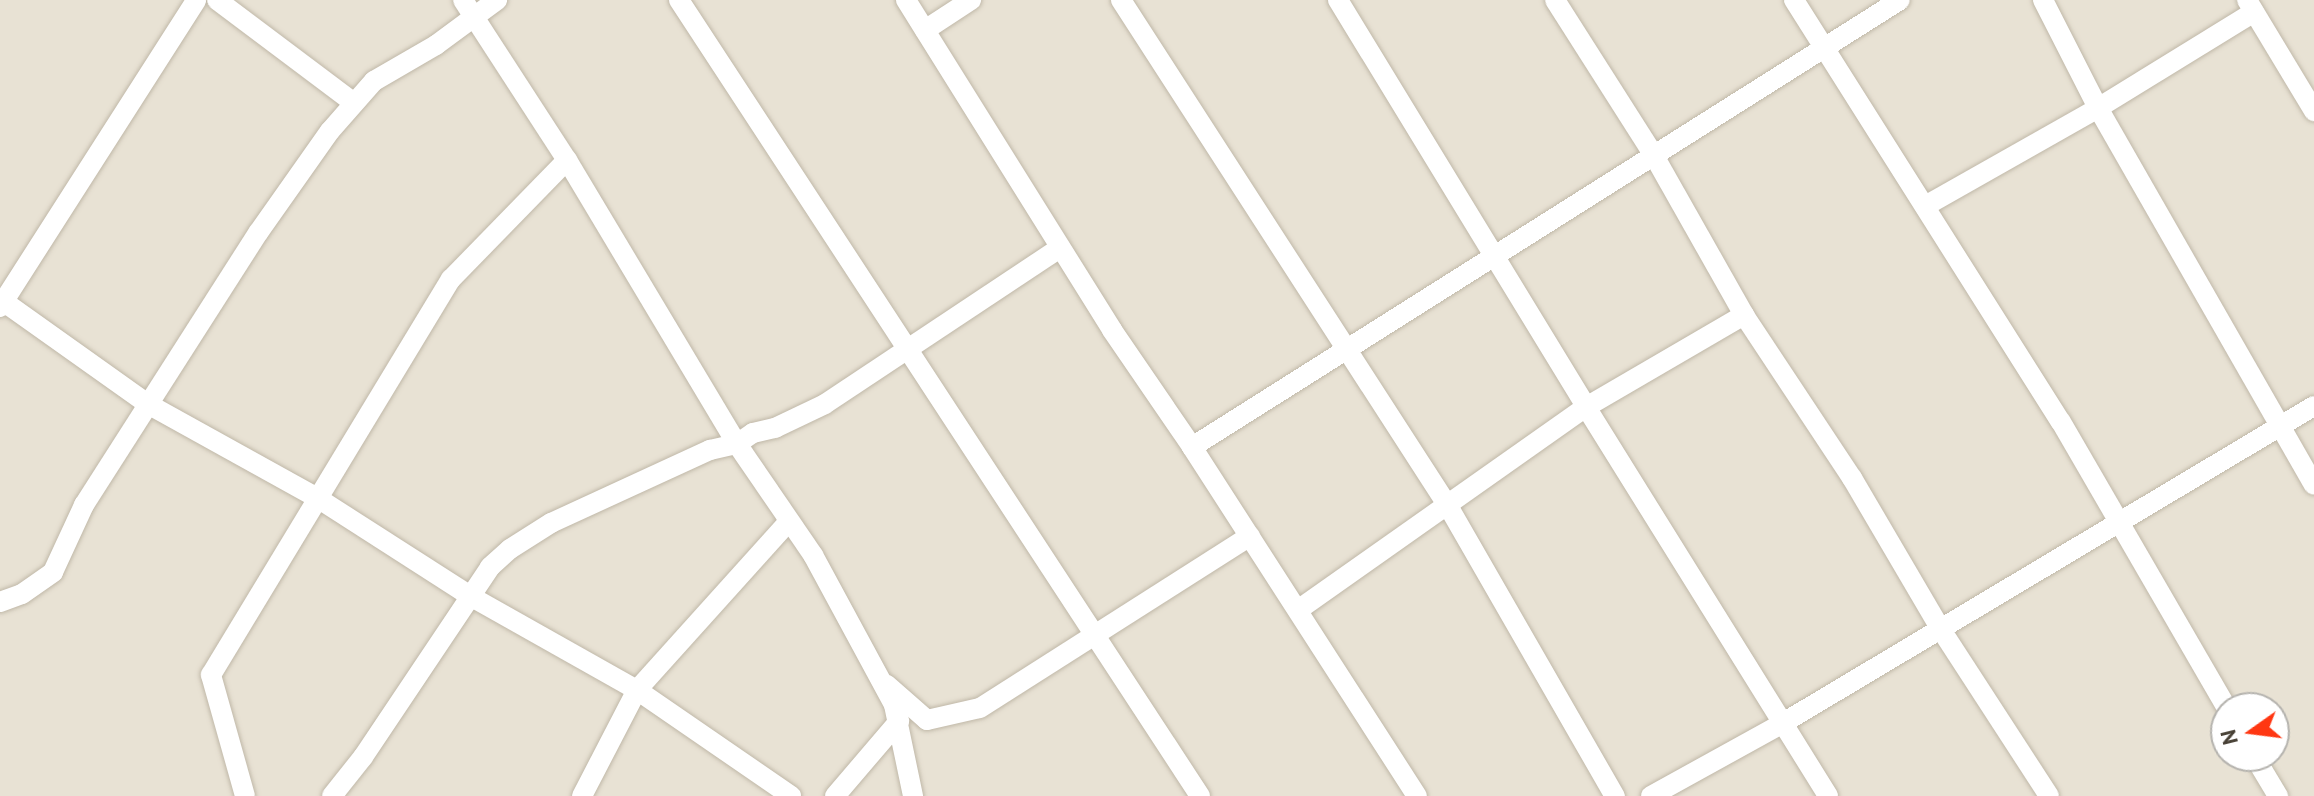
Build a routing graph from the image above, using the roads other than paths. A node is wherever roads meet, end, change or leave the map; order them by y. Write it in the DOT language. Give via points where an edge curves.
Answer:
graph roads {
  1 [pos="196,0"];
  2 [pos="217,0"];
  3 [pos="497,0"];
  4 [pos="679,0"];
  5 [pos="906,0"];
  6 [pos="971,0"];
  7 [pos="1121,0"];
  8 [pos="1338,0"];
  9 [pos="1555,0"];
  10 [pos="1794,0"];
  11 [pos="1900,0"];
  12 [pos="2043,0"];
  13 [pos="2251,6"];
  14 [pos="469,7"];
  15 [pos="925,30"];
  16 [pos="1825,46"];
  17 [pos="354,103"];
  18 [pos="2098,108"];
  19 [pos="2314,111"];
  20 [pos="1653,154"];
  21 [pos="567,160"];
  22 [pos="1925,206"];
  23 [pos="1060,248"];
  24 [pos="1494,254"];
  25 [pos="1,302"];
  26 [pos="1744,315"];
  27 [pos="904,348"];
  28 [pos="1344,349"];
  29 [pos="148,404"];
  30 [pos="2314,406"];
  31 [pos="1586,407"];
  32 [pos="2280,425"];
  33 [pos="737,444"];
  34 [pos="1192,447"];
  35 [pos="2314,485"];
  36 [pos="316,497"];
  37 [pos="1448,506"];
  38 [pos="789,521"];
  39 [pos="2119,521"];
  40 [pos="1250,536"];
  41 [pos="470,596"];
  42 [pos="0,602"];
  43 [pos="1298,610"];
  44 [pos="1940,628"];
  45 [pos="1095,636"];
  46 [pos="883,681"];
  47 [pos="637,690"];
  48 [pos="2218,692"];
  49 [pos="899,721"];
  50 [pos="1783,723"];
  51 [pos="2264,772"];
  52 [pos="245,796"];
  53 [pos="332,796"];
  54 [pos="582,796"];
  55 [pos="791,796"];
  56 [pos="835,796"];
  57 [pos="913,796"];
  58 [pos="1200,796"];
  59 [pos="1417,796"];
  60 [pos="1615,796"];
  61 [pos="1651,796"];
  62 [pos="1828,796"];
  63 [pos="2049,796"];
  64 [pos="2278,796"];
  1 -- 25 [label="street"];
  2 -- 17 [label="street"];
  3 -- 14 [label="street"];
  4 -- 27 [label="street"];
  5 -- 15 [label="street"];
  6 -- 15 [label="street"];
  7 -- 28 [label="street"];
  8 -- 24 [label="street"];
  9 -- 20 [label="street"];
  10 -- 16 [label="street"];
  11 -- 16 [label="street"];
  12 -- 18 [label="street"];
  13 -- 18 [label="street"];
  13 -- 19 [label="street"];
  14 -- 17 [label="street" via="436,45 374,81"];
  14 -- 21 [label="street"];
  15 -- 23 [label="street"];
  16 -- 20 [label="street"];
  16 -- 22 [label="street"];
  17 -- 29 [label="street" via="258,233"];
  18 -- 22 [label="street"];
  18 -- 32 [label="street"];
  20 -- 24 [label="street"];
  20 -- 26 [label="street"];
  21 -- 33 [label="street"];
  21 -- 36 [label="street" via="451,279"];
  22 -- 39 [label="street"];
  23 -- 27 [label="street"];
  23 -- 34 [label="street"];
  24 -- 28 [label="street"];
  24 -- 31 [label="street"];
  25 -- 29 [label="street"];
  26 -- 31 [label="street"];
  26 -- 44 [label="street" via="1852,478"];
  27 -- 33 [label="street" via="825,404"];
  27 -- 45 [label="street"];
  28 -- 34 [label="street"];
  28 -- 37 [label="street"];
  29 -- 36 [label="street"];
  29 -- 42 [label="street" via="84,505 53,572"];
  30 -- 32 [label="street"];
  31 -- 37 [label="street"];
  31 -- 50 [label="street"];
  32 -- 35 [label="street"];
  32 -- 39 [label="street"];
  33 -- 38 [label="street"];
  33 -- 41 [label="street" via="710,450 527,536 490,567"];
  34 -- 40 [label="street"];
  36 -- 41 [label="street"];
  36 -- 52 [label="street" via="211,675"];
  37 -- 43 [label="street"];
  37 -- 60 [label="street"];
  38 -- 46 [label="street"];
  38 -- 47 [label="street"];
  39 -- 44 [label="street"];
  39 -- 48 [label="street"];
  40 -- 43 [label="street"];
  40 -- 45 [label="street"];
  41 -- 47 [label="street"];
  41 -- 53 [label="street"];
  43 -- 59 [label="street"];
  44 -- 50 [label="street"];
  44 -- 63 [label="street"];
  45 -- 46 [label="street" via="980,708 944,718 927,720"];
  45 -- 58 [label="street"];
  46 -- 49 [label="street"];
  47 -- 54 [label="street"];
  47 -- 55 [label="street"];
  49 -- 56 [label="street"];
  49 -- 57 [label="street"];
  50 -- 61 [label="street"];
  50 -- 62 [label="street"];
  51 -- 64 [label="street"];
}
